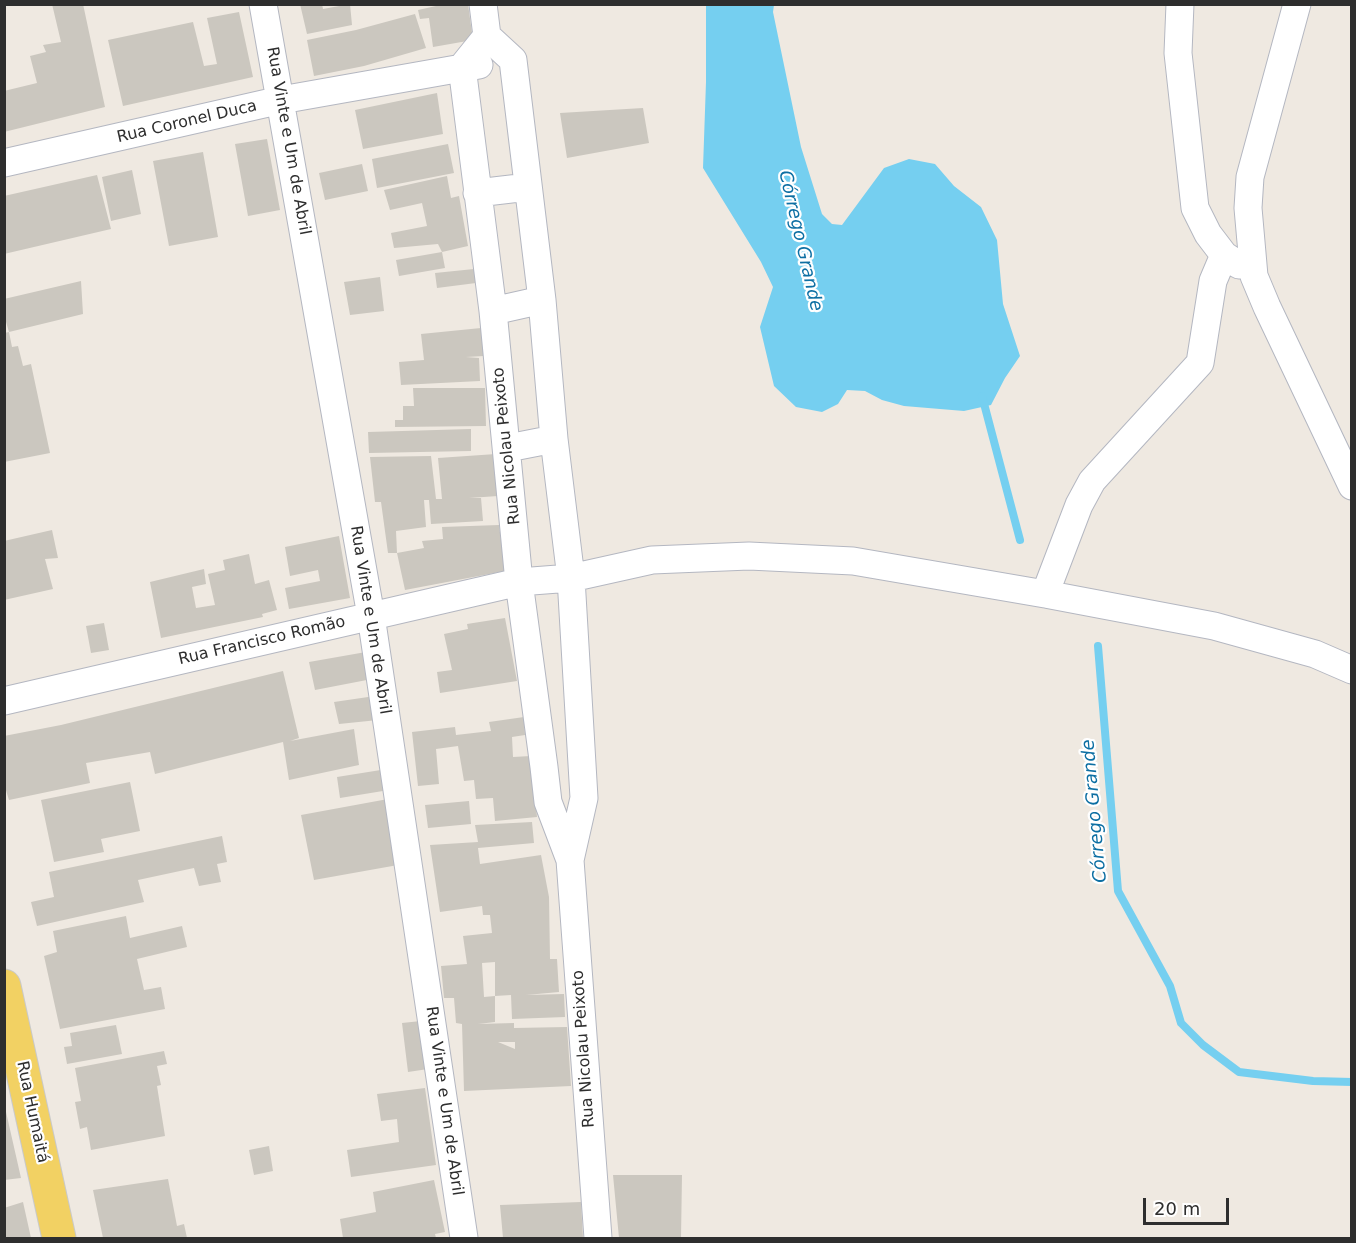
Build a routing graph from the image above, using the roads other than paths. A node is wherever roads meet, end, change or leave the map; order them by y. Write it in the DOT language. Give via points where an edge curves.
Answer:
graph roads {
  1 [pos="263,4"];
  2 [pos="483,4"];
  3 [pos="1180,4"];
  4 [pos="1297,4"];
  5 [pos="487,36"];
  6 [pos="513,60"];
  7 [pos="462,67"];
  8 [pos="281,100"];
  9 [pos="4,164"];
  10 [pos="528,188"];
  11 [pos="477,193"];
  12 [pos="1224,255"];
  13 [pos="1254,276"];
  14 [pos="542,300"];
  15 [pos="493,310"];
  16 [pos="554,439"];
  17 [pos="508,448"];
  18 [pos="1352,486"];
  19 [pos="571,578"];
  20 [pos="519,582"];
  21 [pos="1045,594"];
  22 [pos="371,616"];
  23 [pos="1352,670"];
  24 [pos="4,701"];
  25 [pos="570,860"];
  26 [pos="4,986"];
  27 [pos="59,1239"];
  28 [pos="464,1239"];
  29 [pos="598,1239"];
  1 -- 8 [label="street, Rua Vinte e Um de Abril"];
  2 -- 5 [label="street"];
  3 -- 12 [label="street" via="1178,53 1195,208"];
  4 -- 13 [label="street" via="1250,177 1248,208"];
  5 -- 6 [label="street"];
  5 -- 7 [label="street"];
  6 -- 7 [label="street, Rua Coronel Duca"];
  6 -- 10 [label="street, Rua Nicolau Peixoto"];
  7 -- 8 [label="street, Rua Coronel Duca"];
  7 -- 11 [label="street, Rua Nicolau Peixoto"];
  8 -- 9 [label="street, Rua Coronel Duca"];
  8 -- 22 [label="street, Rua Vinte e Um de Abril"];
  10 -- 11 [label="street"];
  10 -- 14 [label="street, Rua Nicolau Peixoto"];
  11 -- 15 [label="street, Rua Nicolau Peixoto"];
  12 -- 13 [label="street"];
  12 -- 21 [label="street" via="1213,280 1200,363 1092,481"];
  13 -- 18 [label="street"];
  14 -- 15 [label="street"];
  14 -- 16 [label="street, Rua Nicolau Peixoto"];
  15 -- 17 [label="street, Rua Nicolau Peixoto"];
  16 -- 17 [label="street"];
  16 -- 19 [label="street, Rua Nicolau Peixoto"];
  17 -- 20 [label="street, Rua Nicolau Peixoto"];
  19 -- 20 [label="street, Rua Francisco Romão"];
  19 -- 21 [label="street, Rua Francisco Romão" via="652,560 749,556 853,561"];
  19 -- 25 [label="street, Rua Nicolau Peixoto" via="584,798"];
  20 -- 22 [label="street, Rua Francisco Romão"];
  20 -- 25 [label="street, Rua Nicolau Peixoto" via="548,802"];
  21 -- 23 [label="street, Rua Francisco Romão" via="1214,626 1315,654"];
  22 -- 24 [label="street, Rua Francisco Romão"];
  22 -- 28 [label="street, Rua Vinte e Um de Abril"];
  25 -- 29 [label="street, Rua Nicolau Peixoto"];
  26 -- 27 [label="main road, Rua Humaitá"];
}
